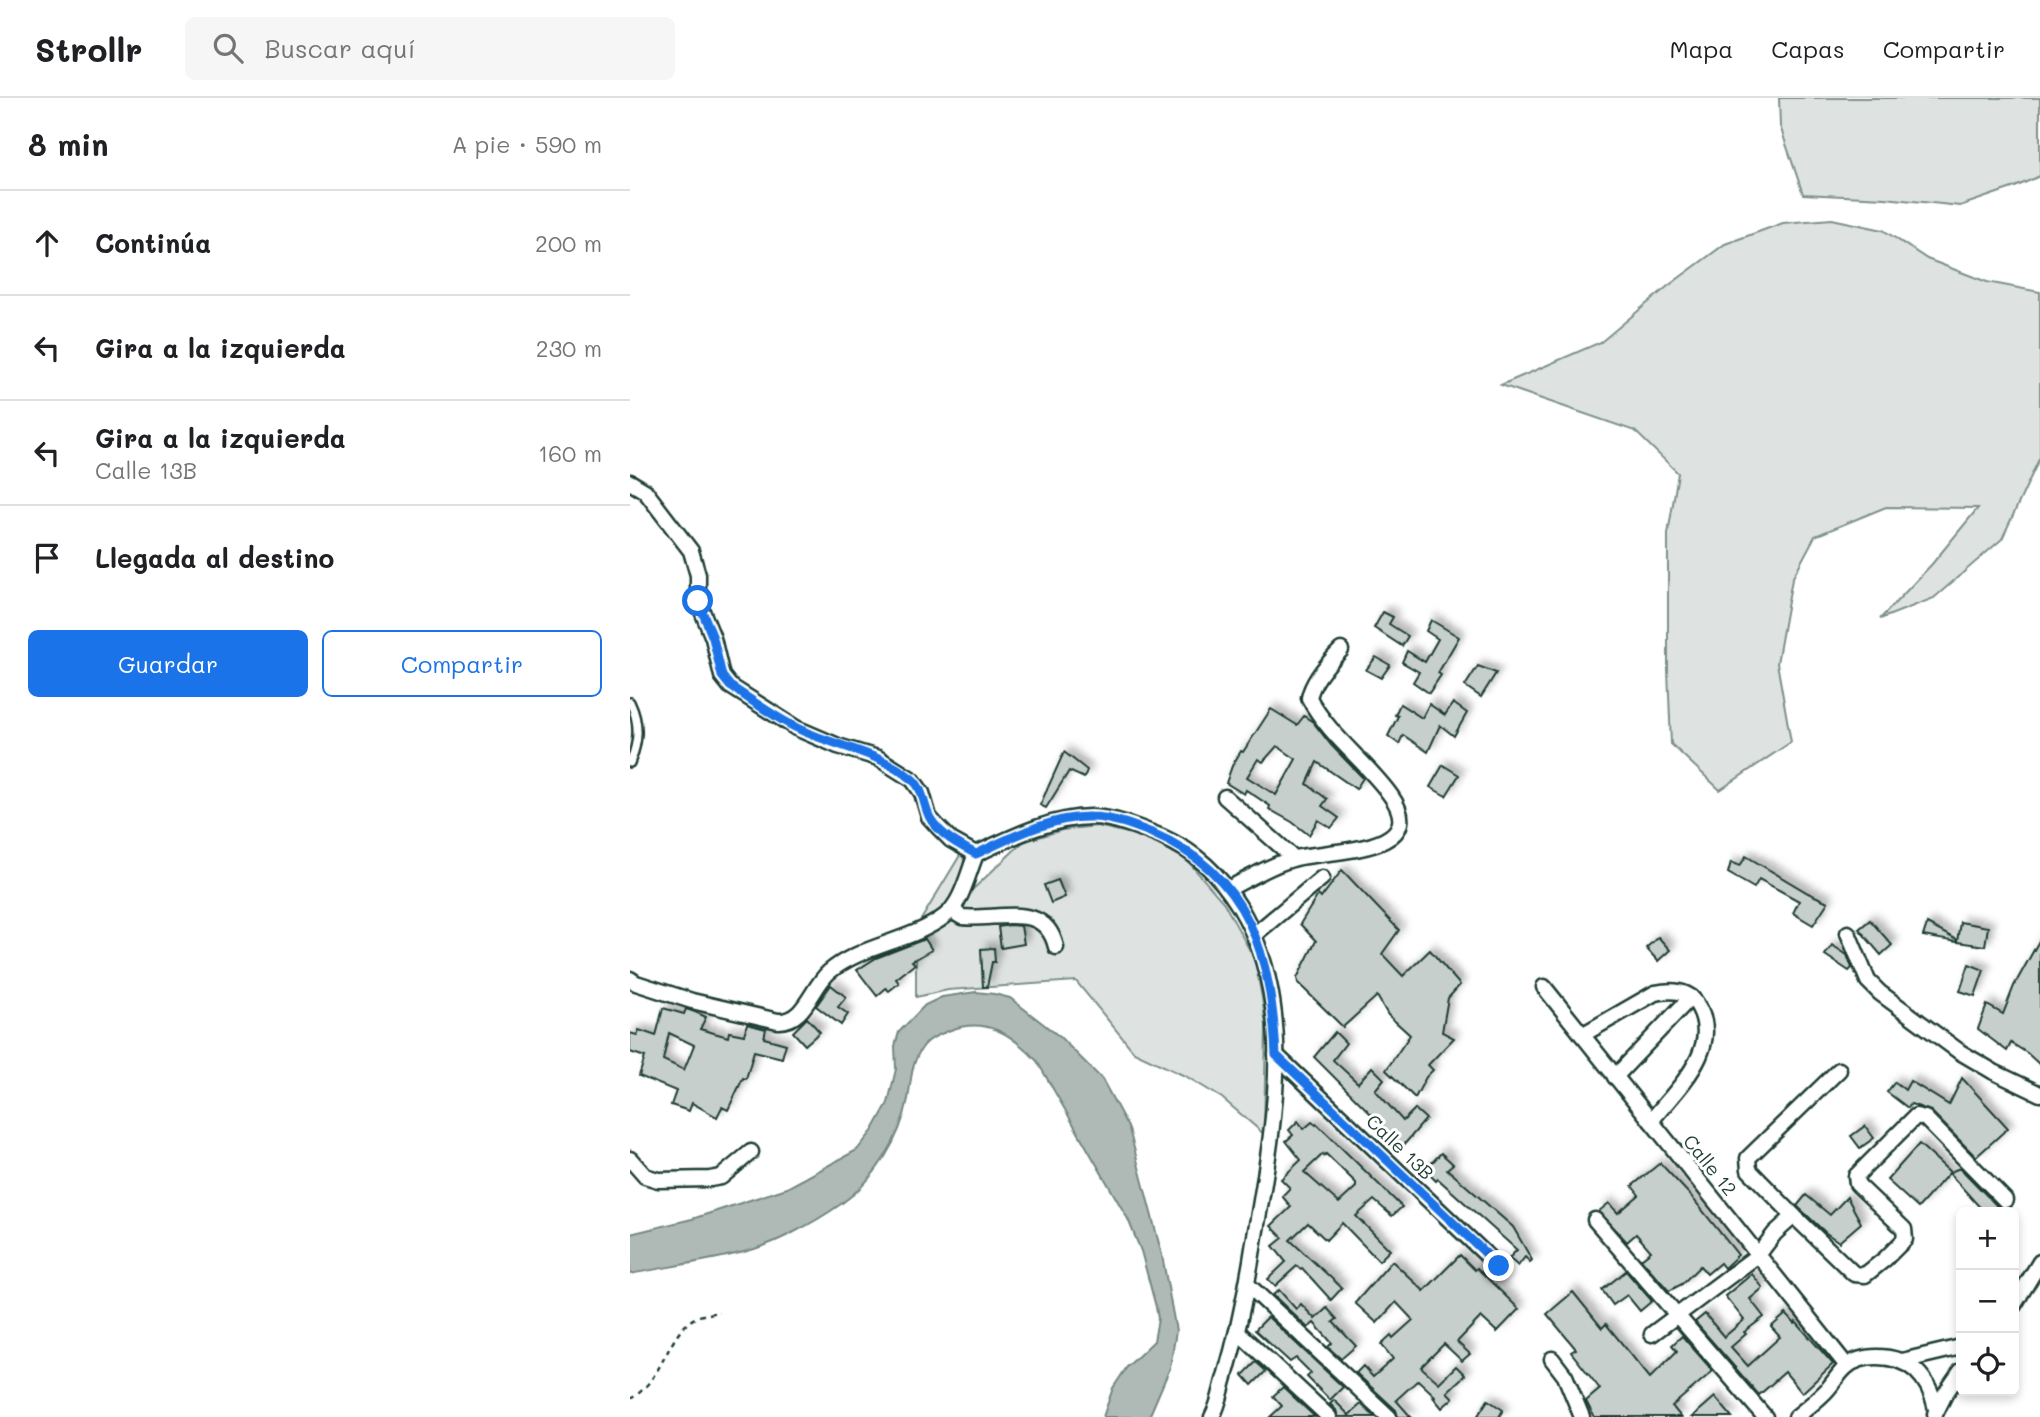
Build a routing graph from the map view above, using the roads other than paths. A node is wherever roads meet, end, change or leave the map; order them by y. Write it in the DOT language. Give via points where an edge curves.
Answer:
graph roads {
  1 [pos="630,482"];
  2 [pos="1341,650"];
  3 [pos="630,702"];
  4 [pos="630,763"];
  5 [pos="1225,797"];
  6 [pos="976,854"];
  7 [pos="1294,858"];
  8 [pos="1322,878"];
  9 [pos="1228,889"];
  10 [pos="954,906"];
  11 [pos="1847,933"];
  12 [pos="1254,934"];
  13 [pos="1056,947"];
  14 [pos="630,979"];
  15 [pos="1544,988"];
  16 [pos="1691,997"];
  17 [pos="1582,1035"];
  18 [pos="1276,1055"];
  19 [pos="1839,1070"];
  20 [pos="1615,1077"];
  21 [pos="2040,1094"];
  22 [pos="1651,1121"];
  23 [pos="751,1152"];
  24 [pos="630,1159"];
  25 [pos="2005,1200"];
  26 [pos="1794,1216"];
  27 [pos="1595,1220"];
  28 [pos="1758,1255"];
  29 [pos="2040,1262"];
  30 [pos="1499,1266"];
  31 [pos="1248,1285"];
  32 [pos="2019,1297"];
  33 [pos="1678,1315"];
  34 [pos="1238,1332"];
  35 [pos="1652,1334"];
  36 [pos="1956,1348"];
  37 [pos="1552,1359"];
  38 [pos="1902,1361"];
  39 [pos="1847,1366"];
  40 [pos="1956,1379"];
  41 [pos="1935,1413"];
  42 [pos="1216,1415"];
  43 [pos="1329,1417"];
  44 [pos="1388,1417"];
  45 [pos="1582,1417"];
  46 [pos="1765,1417"];
  47 [pos="1796,1417"];
  1 -- 6 [label="street" via="645,491 691,551 698,575 698,601 722,676 730,686 796,728 878,758 913,780 929,817 951,840"];
  2 -- 7 [label="street" via="1309,698 1391,797 1401,813 1400,825 1378,843"];
  3 -- 4 [label="lane" via="638,734"];
  5 -- 7 [label="street"];
  6 -- 9 [label="street" via="1055,822 1091,817 1135,826 1172,842 1212,869"];
  6 -- 10 [label="street"];
  7 -- 9 [label="street"];
  8 -- 12 [label="street"];
  9 -- 12 [label="street"];
  10 -- 13 [label="street" via="962,917 1035,918 1053,933"];
  10 -- 14 [label="street" via="908,936 847,960 828,973 796,1016 787,1021 692,1001"];
  11 -- 21 [label="street" via="1868,981 1880,993 1960,1052"];
  12 -- 18 [label="street" via="1270,989"];
  15 -- 17 [label="street, Calle 12"];
  16 -- 17 [label="street" via="1667,990 1656,993"];
  16 -- 20 [label="street"];
  16 -- 22 [label="street" via="1706,1025 1706,1041 1699,1060"];
  17 -- 20 [label="street, Calle 12"];
  18 -- 30 [label="street, Calle 13B"];
  18 -- 31 [label="street" via="1272,1136"];
  19 -- 26 [label="street" via="1748,1158 1749,1170"];
  20 -- 22 [label="street, Calle 12"];
  22 -- 28 [label="street, Calle 12"];
  23 -- 24 [label="street" via="721,1177 710,1179 658,1180 645,1176"];
  25 -- 26 [label="street" via="1921,1115 1903,1127 1857,1176 1857,1184 1904,1229 1905,1239 1865,1275 1854,1273"];
  26 -- 28 [label="street"];
  27 -- 33 [label="street"];
  28 -- 33 [label="street"];
  28 -- 39 [label="street, Calle 12"];
  29 -- 32 [label="street"];
  31 -- 34 [label="street"];
  31 -- 44 [label="street"];
  33 -- 35 [label="street"];
  33 -- 46 [label="street"];
  34 -- 42 [label="street"];
  34 -- 43 [label="street"];
  36 -- 38 [label="street"];
  37 -- 45 [label="street" via="1565,1376"];
  38 -- 39 [label="street" via="1874,1357"];
  38 -- 41 [label="street" via="1926,1381"];
  39 -- 47 [label="street" via="1824,1394"];
  40 -- 41 [label="street"];
}
